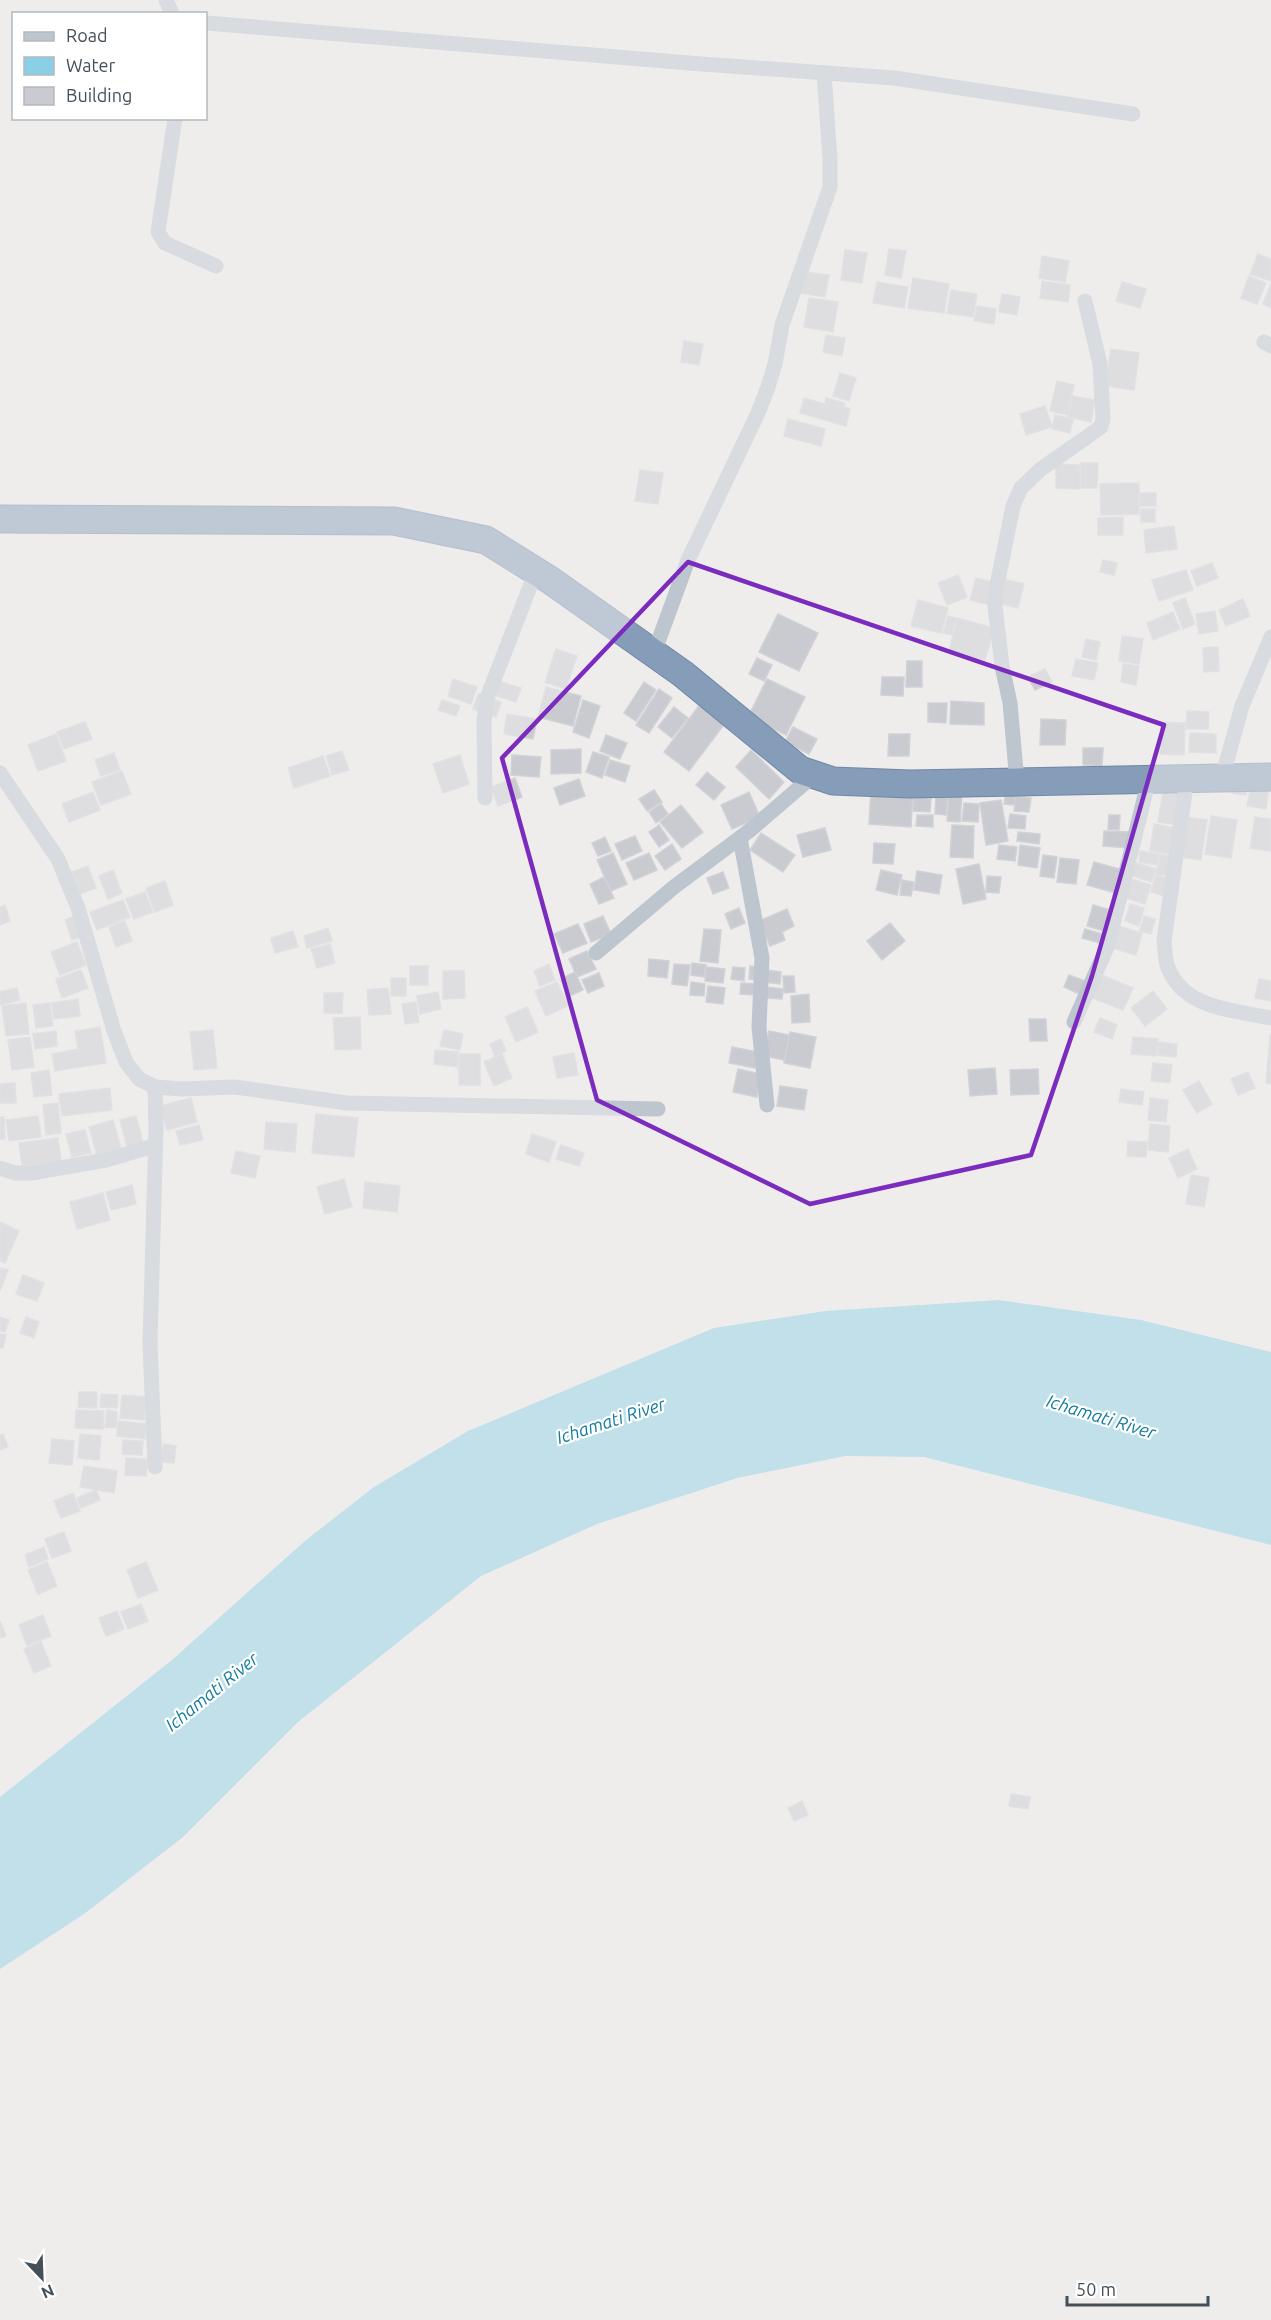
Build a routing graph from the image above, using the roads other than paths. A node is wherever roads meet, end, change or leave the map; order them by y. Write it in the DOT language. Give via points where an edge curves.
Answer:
graph roads {
  1 [pos="207,22"];
  2 [pos="824,73"];
  3 [pos="1133,114"];
  4 [pos="174,120"];
  5 [pos="216,266"];
  6 [pos="1085,301"];
  7 [pos="0,519"];
  8 [pos="536,571"];
  9 [pos="1271,637"];
  10 [pos="654,653"];
  11 [pos="0,773"];
  12 [pos="814,775"];
  13 [pos="1271,777"];
  14 [pos="1187,778"];
  15 [pos="1222,778"];
  16 [pos="1149,779"];
  17 [pos="1017,782"];
  18 [pos="485,798"];
  19 [pos="740,838"];
  20 [pos="596,952"];
  21 [pos="1271,1018"];
  22 [pos="1074,1022"];
  23 [pos="155,1088"];
  24 [pos="766,1105"];
  25 [pos="657,1109"];
  26 [pos="154,1146"];
  27 [pos="0,1168"];
  28 [pos="154,1467"];
  1 -- 2 [label="street"];
  2 -- 3 [label="street" via="894,78"];
  2 -- 10 [label="street" via="830,187 782,325 768,387 688,560"];
  4 -- 5 [label="street" via="158,232 165,243"];
  6 -- 17 [label="street" via="1100,363 1101,427 1021,488 1013,506 995,595"];
  7 -- 8 [label="highway" via="394,521 486,540"];
  8 -- 10 [label="highway"];
  8 -- 18 [label="street" via="487,698"];
  9 -- 15 [label="street" via="1242,706"];
  10 -- 12 [label="highway" via="772,749 800,770"];
  11 -- 23 [label="street" via="58,859 78,908 126,1062 139,1079"];
  12 -- 17 [label="highway" via="863,783"];
  12 -- 19 [label="street"];
  13 -- 15 [label="highway"];
  14 -- 15 [label="highway"];
  14 -- 16 [label="highway"];
  14 -- 21 [label="street" via="1164,941 1167,965 1187,994 1208,1006"];
  16 -- 17 [label="highway"];
  16 -- 22 [label="street" via="1108,945"];
  19 -- 20 [label="street"];
  19 -- 24 [label="street" via="762,958 759,1027"];
  23 -- 25 [label="street" via="247,1088 347,1103"];
  23 -- 26 [label="street"];
  26 -- 27 [label="street" via="106,1160 31,1173"];
  26 -- 28 [label="street" via="150,1343"];
}
